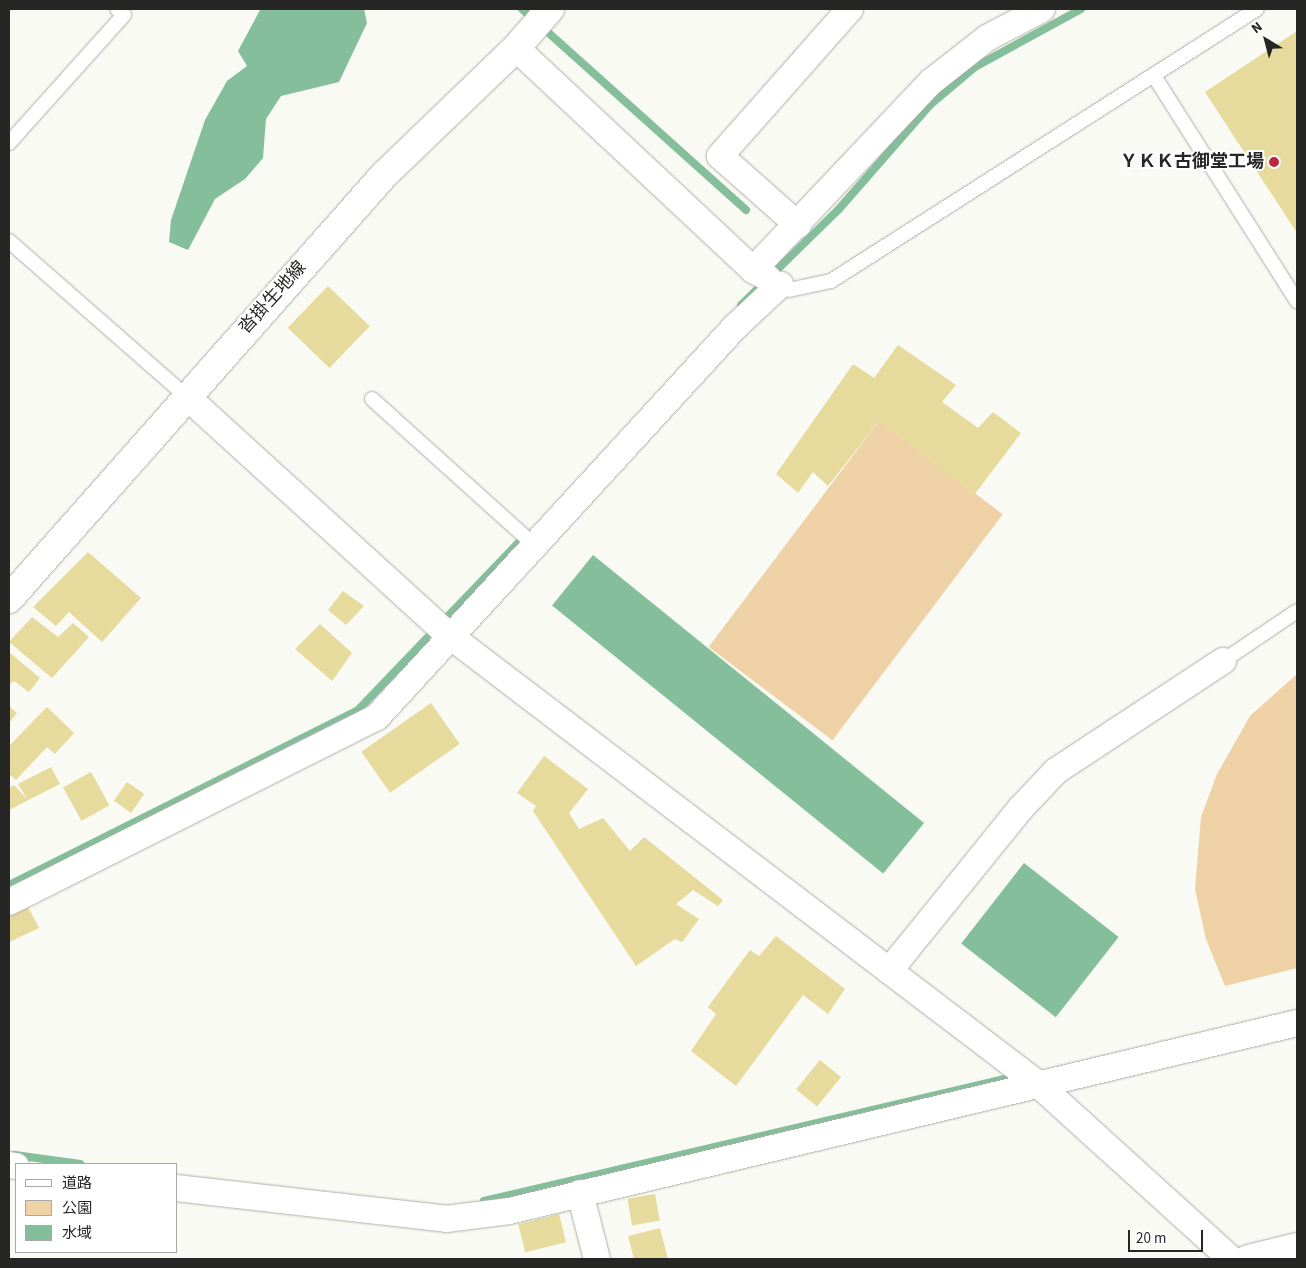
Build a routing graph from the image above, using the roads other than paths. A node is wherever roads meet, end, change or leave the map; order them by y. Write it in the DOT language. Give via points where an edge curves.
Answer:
graph roads {
  1 [pos="118,9"];
  2 [pos="550,9"];
  3 [pos="850,9"];
  4 [pos="1042,9"];
  5 [pos="1257,9"];
  6 [pos="516,48"];
  7 [pos="1154,76"];
  8 [pos="9,143"];
  9 [pos="798,225"];
  10 [pos="9,241"];
  11 [pos="752,270"];
  12 [pos="784,288"];
  13 [pos="1297,301"];
  14 [pos="186,396"];
  15 [pos="372,399"];
  16 [pos="534,545"];
  17 [pos="9,600"];
  18 [pos="1297,611"];
  19 [pos="450,636"];
  20 [pos="1223,662"];
  21 [pos="9,902"];
  22 [pos="889,971"];
  23 [pos="1297,1022"];
  24 [pos="1038,1084"];
  25 [pos="178,1188"];
  26 [pos="580,1192"];
  27 [pos="1297,1247"];
  28 [pos="597,1259"];
  29 [pos="1232,1259"];
  30 [pos="1248,1259"];
  1 -- 8 [label="lane" via="124,15"];
  2 -- 6 [label="main road, 沓掛生地線"];
  3 -- 9 [label="street" via="720,156"];
  4 -- 9 [label="street" via="987,38 931,82"];
  5 -- 7 [label="lane"];
  6 -- 11 [label="street"];
  6 -- 14 [label="main road, 沓掛生地線" via="384,176"];
  7 -- 12 [label="lane" via="831,281"];
  7 -- 13 [label="lane"];
  9 -- 11 [label="street"];
  10 -- 14 [label="lane"];
  11 -- 12 [label="street"];
  12 -- 16 [label="street"];
  14 -- 17 [label="main road, 沓掛生地線"];
  14 -- 19 [label="street"];
  15 -- 16 [label="lane"];
  16 -- 19 [label="street"];
  18 -- 20 [label="lane"];
  19 -- 21 [label="street" via="377,717"];
  19 -- 22 [label="street"];
  20 -- 22 [label="street" via="1056,771 1021,808"];
  22 -- 24 [label="street"];
  23 -- 24 [label="street"];
  24 -- 26 [label="street"];
  24 -- 29 [label="street"];
  25 -- 26 [label="street" via="446,1219 509,1211"];
  26 -- 28 [label="street"];
  27 -- 30 [label="main road"];
}
